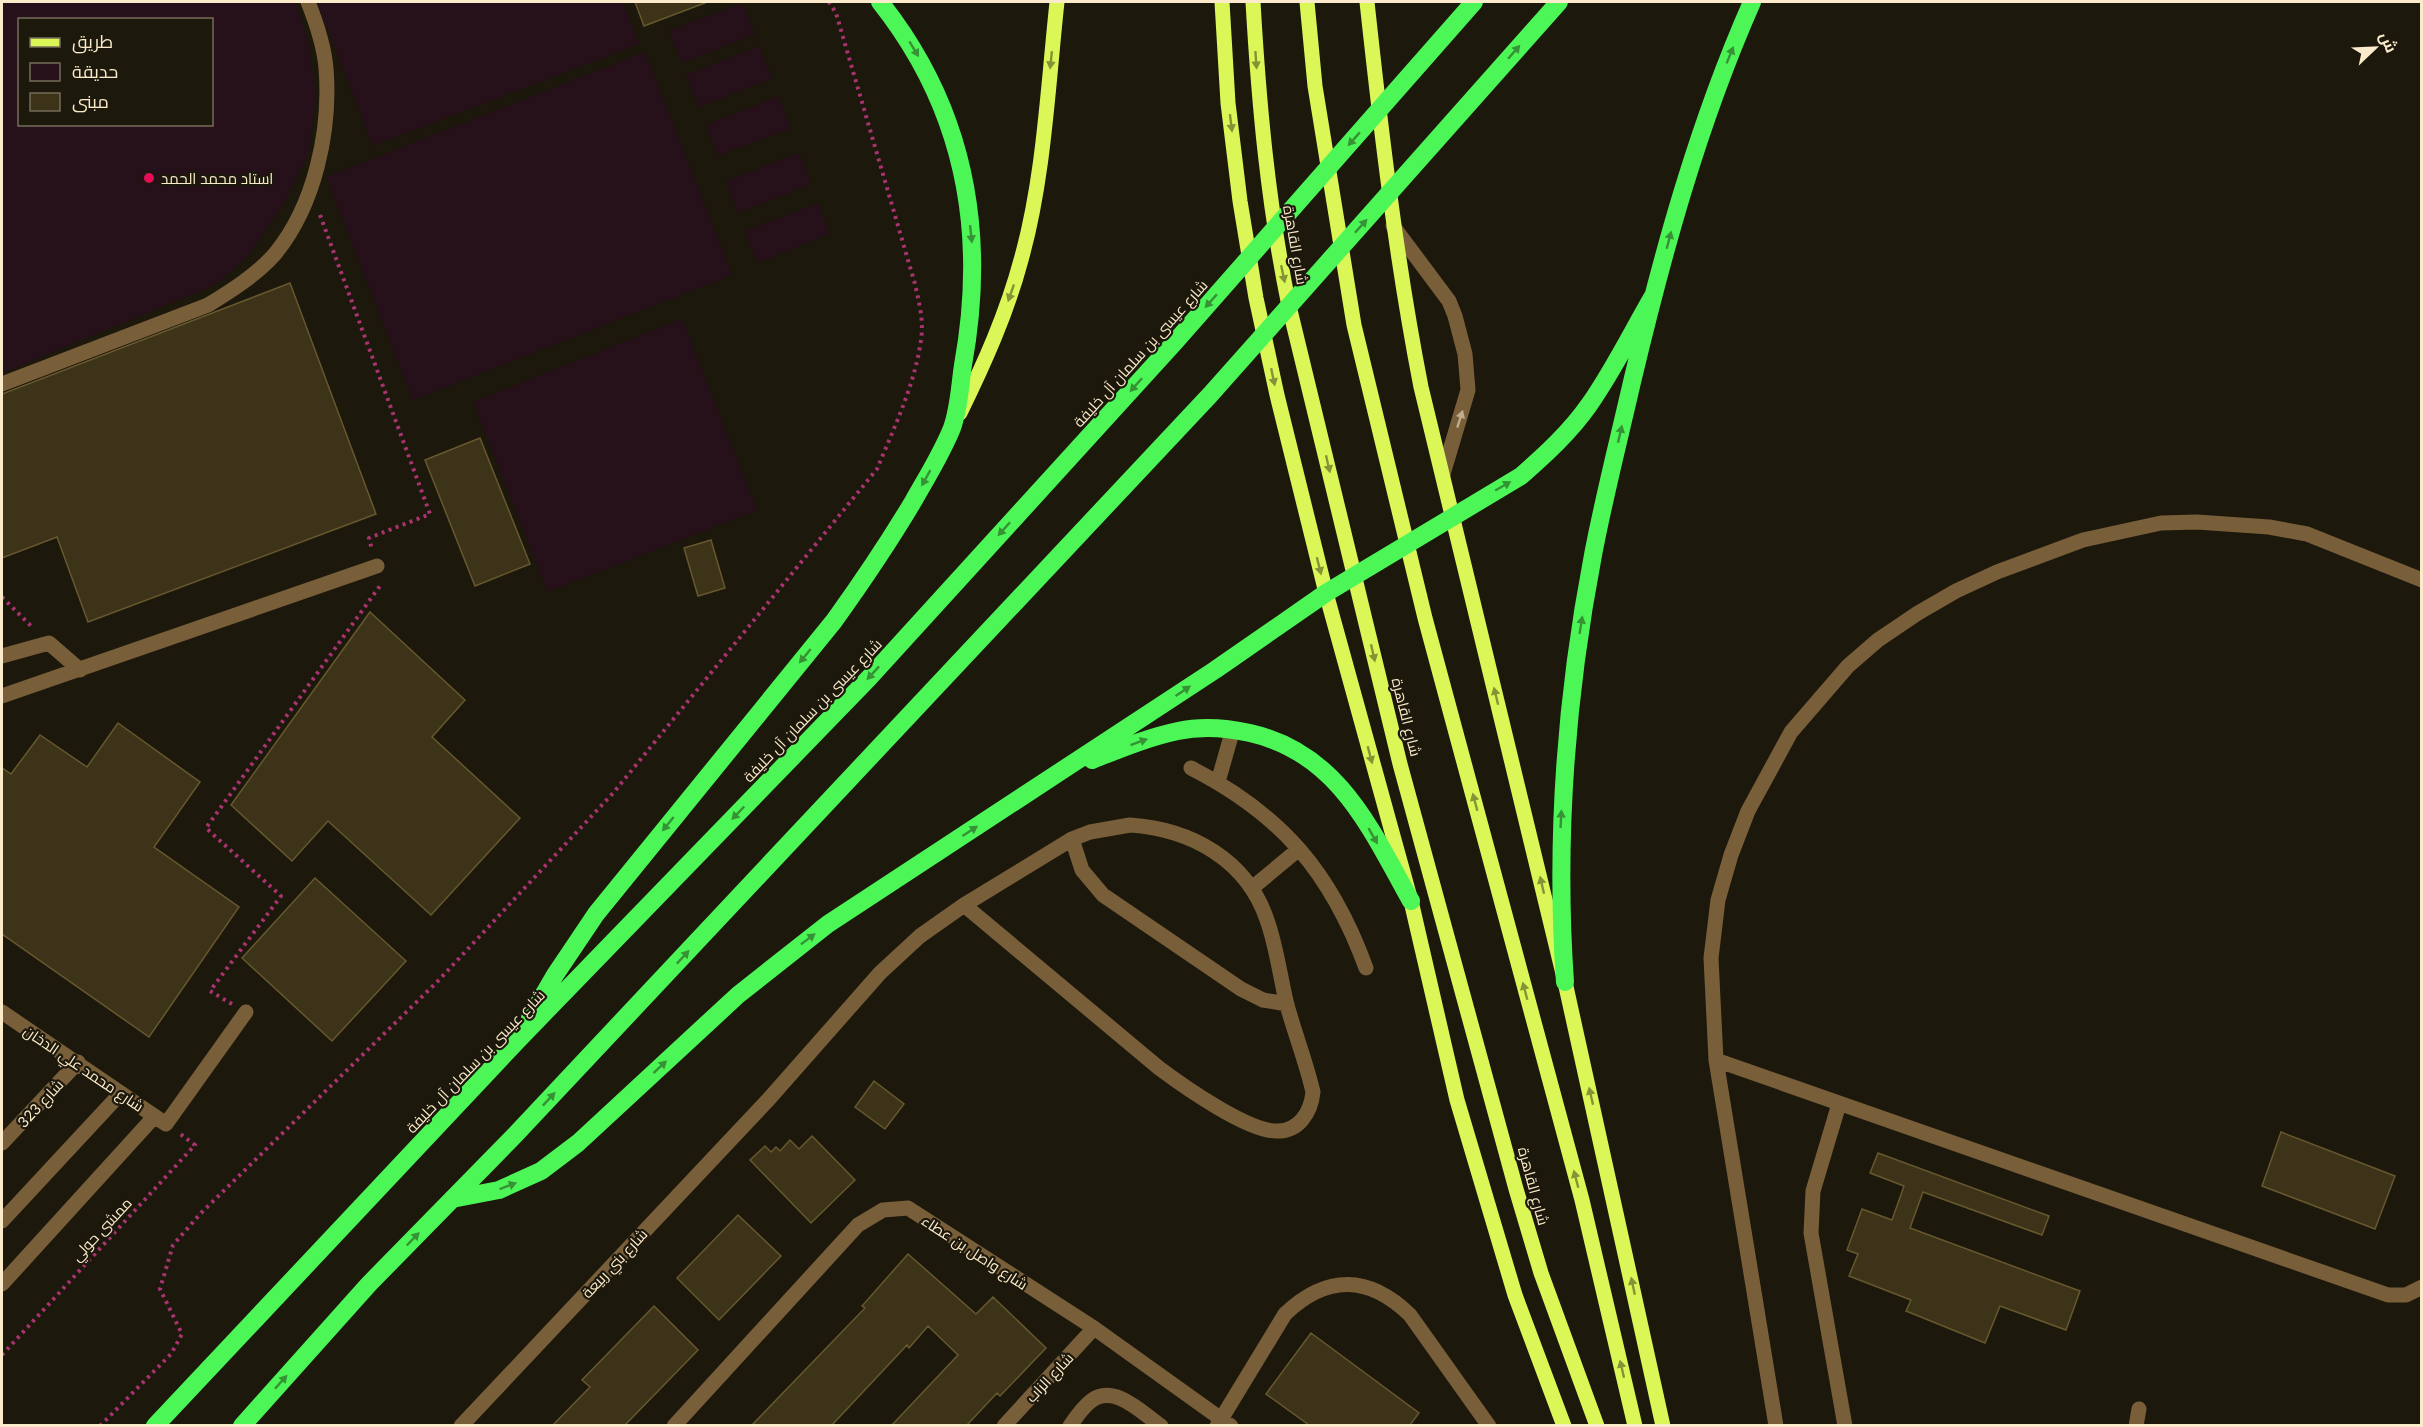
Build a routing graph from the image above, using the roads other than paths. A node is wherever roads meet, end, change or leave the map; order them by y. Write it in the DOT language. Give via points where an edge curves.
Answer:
graph roads {
  1 [pos="308,2"];
  2 [pos="880,2"];
  3 [pos="1057,2"];
  4 [pos="1222,2"];
  5 [pos="1253,2"];
  6 [pos="1307,2"];
  7 [pos="1368,2"];
  8 [pos="1474,2"];
  9 [pos="1559,2"];
  10 [pos="1752,2"];
  11 [pos="1393,226"];
  12 [pos="1653,296"];
  13 [pos="2,384"];
  14 [pos="953,426"];
  15 [pos="1443,474"];
  16 [pos="1448,519"];
  17 [pos="377,566"];
  18 [pos="2421,580"];
  19 [pos="1326,594"];
  20 [pos="2,656"];
  21 [pos="80,670"];
  22 [pos="2,696"];
  23 [pos="1233,729"];
  24 [pos="1191,768"];
  25 [pos="1065,769"];
  26 [pos="1218,782"];
  27 [pos="1072,839"];
  28 [pos="1299,849"];
  29 [pos="1252,888"];
  30 [pos="1411,901"];
  31 [pos="964,905"];
  32 [pos="1366,968"];
  33 [pos="1565,982"];
  34 [pos="1287,1004"];
  35 [pos="2,1012"];
  36 [pos="246,1012"];
  37 [pos="519,1040"];
  38 [pos="1716,1060"];
  39 [pos="78,1062"];
  40 [pos="121,1093"];
  41 [pos="1839,1104"];
  42 [pos="160,1120"];
  43 [pos="2,1143"];
  44 [pos="452,1199"];
  45 [pos="2,1221"];
  46 [pos="2,1284"];
  47 [pos="2421,1287"];
  48 [pos="1094,1328"];
  49 [pos="2139,1409"];
  50 [pos="1224,1423"];
  51 [pos="155,1425"];
  52 [pos="242,1425"];
  53 [pos="461,1425"];
  54 [pos="674,1425"];
  55 [pos="1004,1425"];
  56 [pos="1070,1425"];
  57 [pos="1161,1425"];
  58 [pos="1489,1425"];
  59 [pos="1564,1425"];
  60 [pos="1597,1425"];
  61 [pos="1635,1425"];
  62 [pos="1663,1425"];
  63 [pos="1776,1425"];
  64 [pos="1845,1425"];
  65 [pos="2136,1425"];
  1 -- 13 [label="street" via="326,67 326,117 310,189 294,225 273,255 235,289 208,305"];
  2 -- 14 [label="highway, one-way" via="899,25 936,90 963,171 974,284"];
  3 -- 14 [label="main road, one-way" via="1035,195 1022,259 990,347"];
  4 -- 19 [label="main road, one-way" via="1230,114 1256,298"];
  5 -- 60 [label="main road, شارع القاهرة, one-way" via="1260,119 1289,306 1400,764 1527,1228"];
  61 -- 6 [label="main road, one-way" via="1582,1200 1425,618 1354,325 1315,86"];
  7 -- 11 [label="main road"];
  8 -- 37 [label="highway, شارع عيسى بن سلمان آل خليفة, one-way" via="1175,342 868,678"];
  44 -- 9 [label="highway, one-way" via="1210,395"];
  12 -- 10 [label="highway, one-way" via="1694,154"];
  11 -- 15 [label="main road" via="1414,353"];
  15 -- 11 [label="street, one-way" via="1468,390 1465,354 1449,301"];
  16 -- 12 [label="highway, one-way" via="1521,476 1570,430 1590,404"];
  33 -- 12 [label="highway, one-way" via="1561,823 1575,662 1604,501"];
  14 -- 37 [label="highway, one-way" via="923,484 857,589 596,914 555,975"];
  15 -- 16 [label="main road"];
  16 -- 19 [label="highway"];
  33 -- 16 [label="main road, one-way"];
  17 -- 21 [label="street"];
  18 -- 38 [label="street" via="2307,534 2234,524 2161,524 2083,540 1986,576 1878,640 1848,666 1791,732 1748,811 1731,855 1711,958"];
  25 -- 19 [label="highway, one-way"];
  19 -- 30 [label="main road, one-way"];
  20 -- 21 [label="street" via="49,643"];
  21 -- 22 [label="street"];
  25 -- 23 [label="highway, one-way" via="1180,730"];
  23 -- 26 [label="street"];
  23 -- 30 [label="highway, one-way" via="1284,744 1328,774 1362,815"];
  24 -- 26 [label="street"];
  44 -- 25 [label="highway, one-way" via="499,1190 542,1171 778,962 863,901"];
  26 -- 28 [label="street" via="1262,812"];
  27 -- 29 [label="street, شارع بني ربيعة" via="1130,825 1170,831 1189,837 1224,858"];
  27 -- 31 [label="street, شارع بني ربيعة"];
  27 -- 34 [label="street" via="1082,870 1103,895 1241,989 1263,1000"];
  28 -- 29 [label="street"];
  28 -- 32 [label="street" via="1339,904"];
  29 -- 34 [label="street, شارع بني ربيعة" via="1269,927"];
  30 -- 59 [label="main road" via="1457,1100 1515,1295"];
  31 -- 34 [label="street, شارع بني ربيعة" via="1183,1086 1236,1117 1276,1131 1299,1124 1312,1104 1313,1092"];
  31 -- 53 [label="street, شارع بني ربيعة" via="920,936 886,967 768,1100"];
  62 -- 33 [label="main road, one-way"];
  35 -- 39 [label="street, شارع محمد علي الدخان"];
  36 -- 42 [label="street"];
  37 -- 51 [label="highway, شارع عيسى بن سلمان آل خليفة"];
  38 -- 41 [label="street"];
  38 -- 63 [label="street"];
  39 -- 40 [label="street, شارع محمد علي الدخان"];
  39 -- 43 [label="street, شارع 323"];
  40 -- 42 [label="street, شارع محمد علي الدخان"];
  40 -- 45 [label="street"];
  41 -- 47 [label="street" via="2388,1295 2406,1295"];
  41 -- 64 [label="street" via="1813,1191 1811,1233"];
  42 -- 46 [label="street"];
  52 -- 44 [label="highway, one-way"];
  48 -- 50 [label="street, شارع واصل بن عطاء"];
  48 -- 54 [label="street, شارع واصل بن عطاء" via="908,1208 883,1210 858,1225"];
  48 -- 55 [label="street, شارع الزاب"];
  49 -- 65 [label="street"];
  50 -- 58 [label="street, شارع واصل بن عطاء" via="1286,1314 1318,1289 1358,1284 1395,1300 1410,1315"];
  56 -- 57 [label="street" via="1092,1400 1107,1395 1123,1399"];
}
